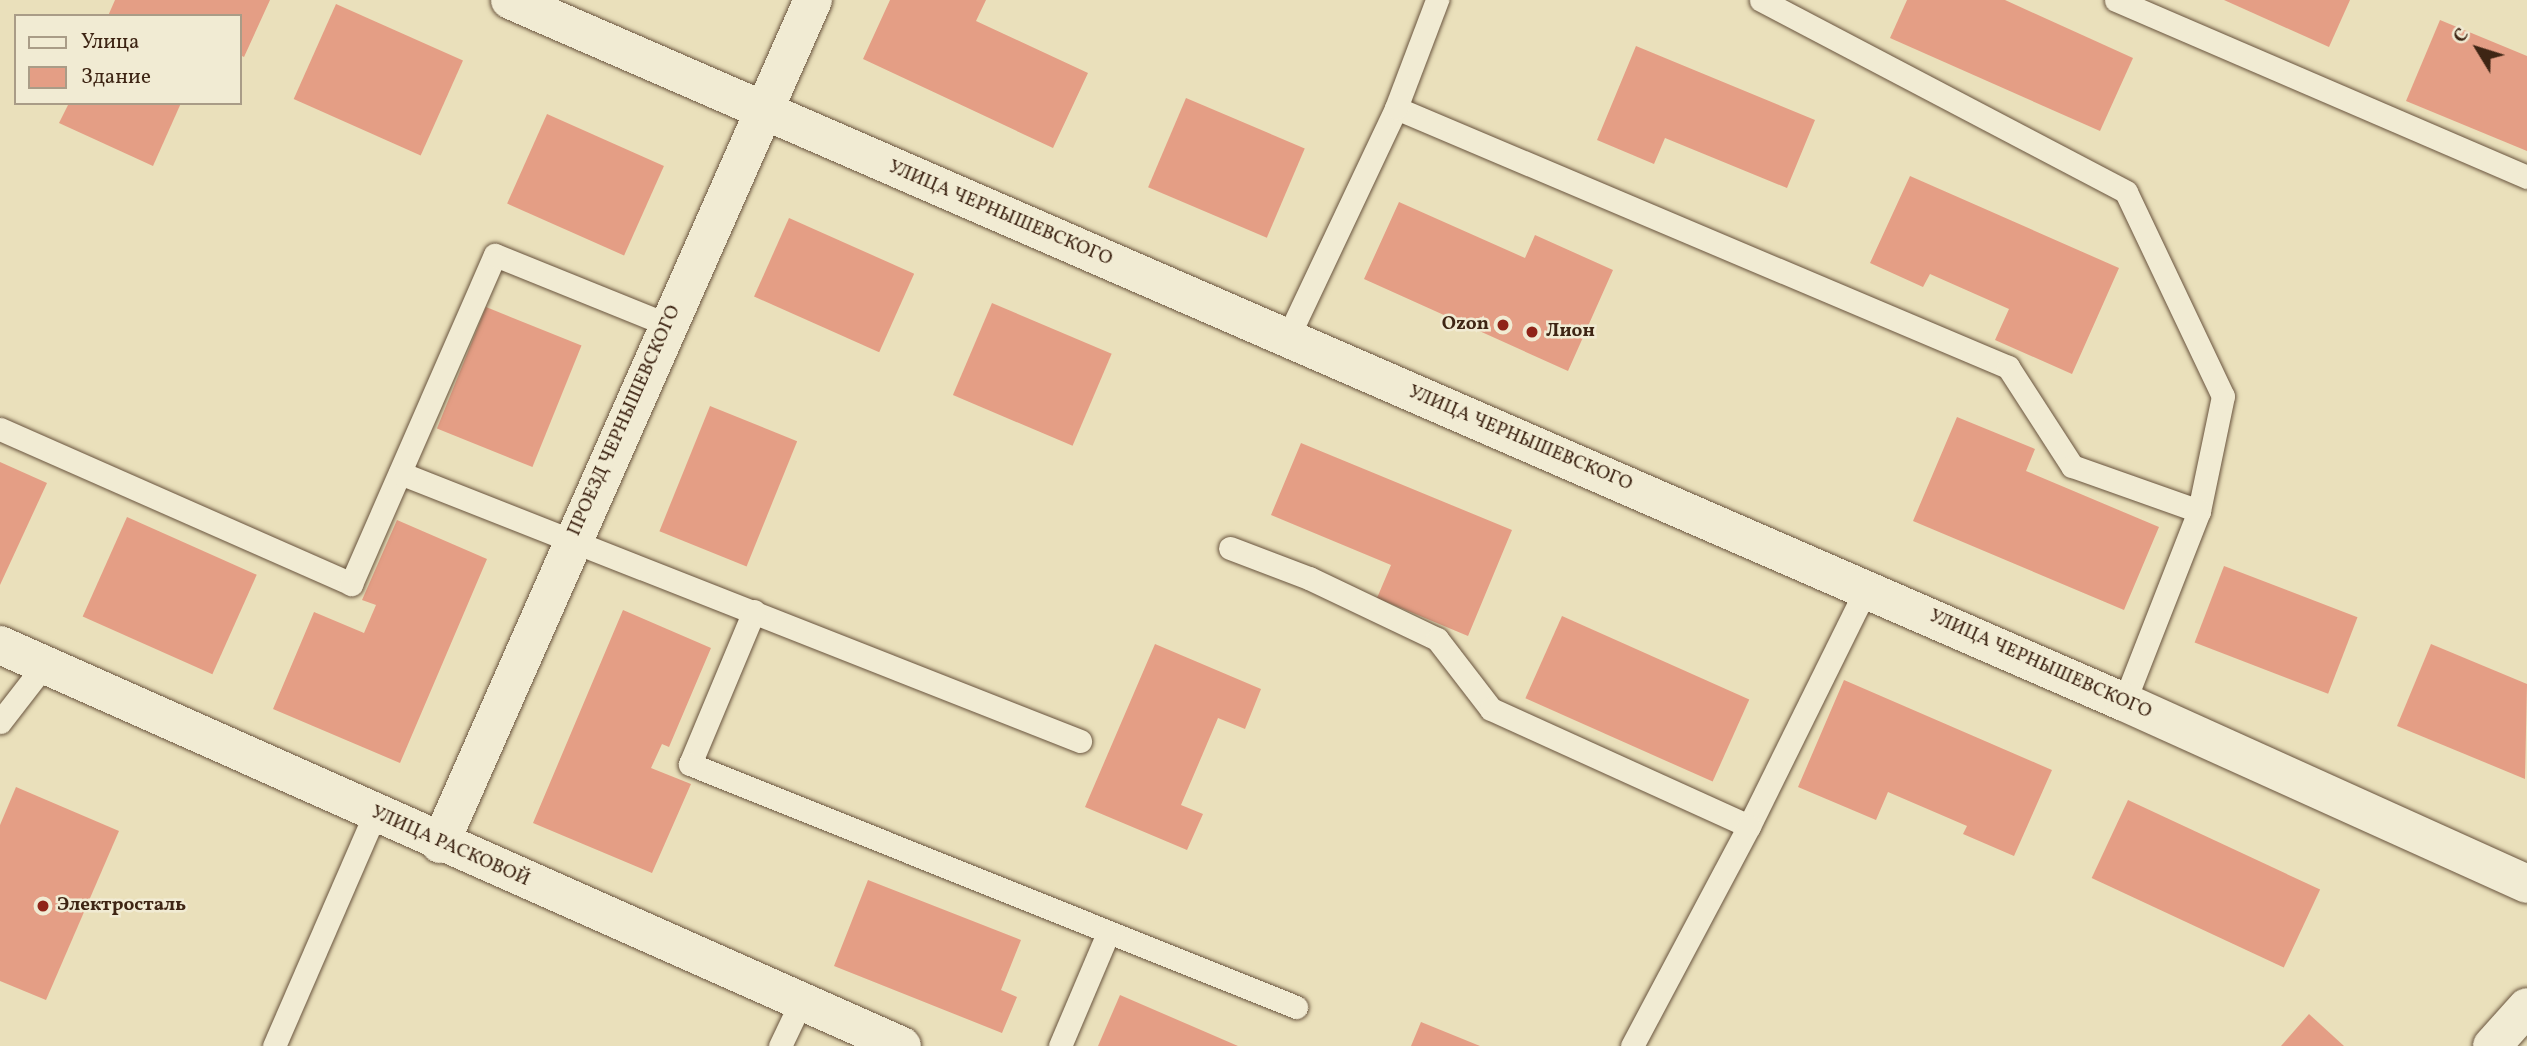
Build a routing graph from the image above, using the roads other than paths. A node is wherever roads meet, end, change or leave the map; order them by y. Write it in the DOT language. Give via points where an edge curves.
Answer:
graph roads {
  1 [pos="510,0"];
  2 [pos="813,0"];
  3 [pos="1437,0"];
  4 [pos="1761,0"];
  5 [pos="2116,0"];
  6 [pos="1396,108"];
  7 [pos="764,112"];
  8 [pos="2527,177"];
  9 [pos="668,325"];
  10 [pos="1287,339"];
  11 [pos="0,429"];
  12 [pos="400,473"];
  13 [pos="2199,511"];
  14 [pos="571,542"];
  15 [pos="1230,548"];
  16 [pos="1866,589"];
  17 [pos="754,611"];
  18 [pos="0,645"];
  19 [pos="45,664"];
  20 [pos="2124,702"];
  21 [pos="0,722"];
  22 [pos="1080,741"];
  23 [pos="375,814"];
  24 [pos="1749,826"];
  25 [pos="440,844"];
  26 [pos="2527,884"];
  27 [pos="1108,933"];
  28 [pos="801,1002"];
  29 [pos="1296,1007"];
  30 [pos="2527,1007"];
  31 [pos="274,1046"];
  32 [pos="780,1046"];
  33 [pos="902,1046"];
  34 [pos="1059,1046"];
  35 [pos="1632,1046"];
  36 [pos="2492,1046"];
  1 -- 7 [label="street, УЛИЦА ЧЕРНЫШЕВСКОГО"];
  2 -- 7 [label="street, ПРОЕЗД ЧЕРНЫШЕВСКОГО"];
  3 -- 6 [label="lane"];
  4 -- 13 [label="lane" via="2126,192 2222,396"];
  5 -- 8 [label="lane"];
  6 -- 10 [label="lane"];
  6 -- 13 [label="lane" via="2008,367 2072,466"];
  7 -- 9 [label="street, ПРОЕЗД ЧЕРНЫШЕВСКОГО"];
  7 -- 10 [label="street, УЛИЦА ЧЕРНЫШЕВСКОГО"];
  9 -- 12 [label="lane" via="495,255"];
  9 -- 14 [label="street, ПРОЕЗД ЧЕРНЫШЕВСКОГО"];
  10 -- 16 [label="street, УЛИЦА ЧЕРНЫШЕВСКОГО"];
  11 -- 12 [label="lane" via="351,584"];
  12 -- 14 [label="lane"];
  13 -- 20 [label="lane"];
  14 -- 17 [label="lane"];
  14 -- 25 [label="street, ПРОЕЗД ЧЕРНЫШЕВСКОГО"];
  15 -- 24 [label="lane" via="1309,578 1437,639 1491,709"];
  16 -- 20 [label="street, УЛИЦА ЧЕРНЫШЕВСКОГО"];
  16 -- 24 [label="lane"];
  17 -- 22 [label="lane"];
  17 -- 27 [label="lane" via="690,764"];
  18 -- 19 [label="street, УЛИЦА РАСКОВОЙ"];
  19 -- 21 [label="lane"];
  19 -- 23 [label="street, УЛИЦА РАСКОВОЙ"];
  20 -- 26 [label="street, УЛИЦА ЧЕРНЫШЕВСКОГО"];
  23 -- 25 [label="street, УЛИЦА РАСКОВОЙ"];
  23 -- 31 [label="lane"];
  24 -- 35 [label="lane"];
  25 -- 28 [label="street, УЛИЦА РАСКОВОЙ"];
  27 -- 29 [label="lane"];
  27 -- 34 [label="lane"];
  28 -- 32 [label="lane"];
  28 -- 33 [label="street, УЛИЦА РАСКОВОЙ"];
  30 -- 36 [label="street"];
}
